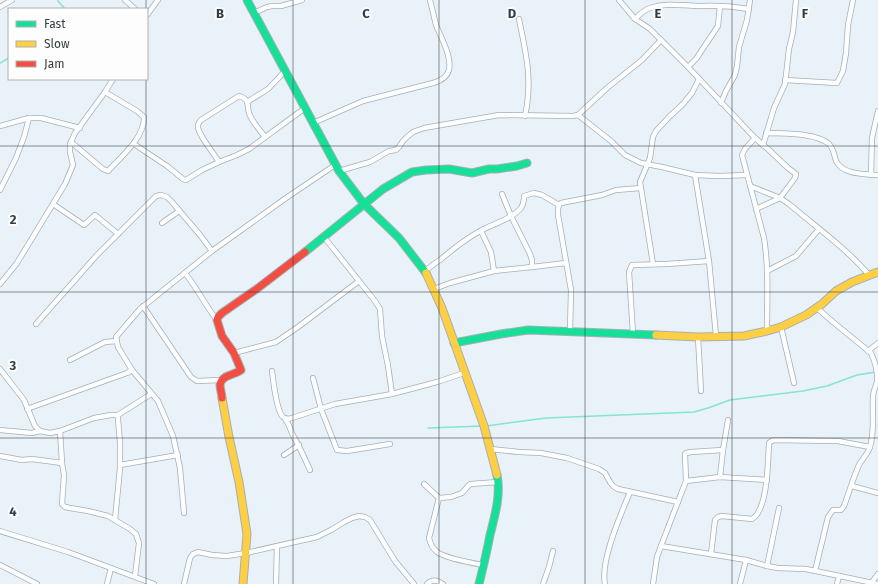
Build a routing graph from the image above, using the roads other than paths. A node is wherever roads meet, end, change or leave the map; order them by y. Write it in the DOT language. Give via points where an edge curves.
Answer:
graph roads {
  1 [pos="12,0"];
  2 [pos="125,0"];
  3 [pos="158,0"];
  4 [pos="247,0"];
  5 [pos="302,0"];
  6 [pos="430,0"];
  7 [pos="619,0"];
  8 [pos="750,0"];
  9 [pos="796,0"];
  10 [pos="852,0"];
  11 [pos="674,2"];
  12 [pos="720,6"];
  13 [pos="0,7"];
  14 [pos="133,8"];
  15 [pos="749,9"];
  16 [pos="254,13"];
  17 [pos="148,14"];
  18 [pos="520,19"];
  19 [pos="635,19"];
  20 [pos="661,40"];
  21 [pos="688,67"];
  22 [pos="285,71"];
  23 [pos="699,79"];
  24 [pos="111,80"];
  25 [pos="785,80"];
  26 [pos="105,92"];
  27 [pos="247,102"];
  28 [pos="721,103"];
  29 [pos="305,108"];
  30 [pos="878,111"];
  31 [pos="578,115"];
  32 [pos="525,116"];
  33 [pos="29,118"];
  34 [pos="313,123"];
  35 [pos="876,125"];
  36 [pos="0,126"];
  37 [pos="80,128"];
  38 [pos="766,133"];
  39 [pos="265,137"];
  40 [pos="755,138"];
  41 [pos="71,142"];
  42 [pos="134,144"];
  43 [pos="763,145"];
  44 [pos="219,162"];
  45 [pos="527,163"];
  46 [pos="647,164"];
  47 [pos="337,168"];
  48 [pos="747,175"];
  49 [pos="871,175"];
  50 [pos="878,175"];
  51 [pos="695,176"];
  52 [pos="750,186"];
  53 [pos="641,188"];
  54 [pos="0,190"];
  55 [pos="502,194"];
  56 [pos="780,198"];
  57 [pos="53,204"];
  58 [pos="364,204"];
  59 [pos="559,205"];
  60 [pos="756,209"];
  61 [pos="180,211"];
  62 [pos="511,216"];
  63 [pos="162,223"];
  64 [pos="819,229"];
  65 [pos="481,231"];
  66 [pos="118,234"];
  67 [pos="324,237"];
  68 [pos="212,251"];
  69 [pos="709,261"];
  70 [pos="566,263"];
  71 [pos="653,264"];
  72 [pos="532,268"];
  73 [pos="425,271"];
  74 [pos="494,271"];
  75 [pos="767,271"];
  76 [pos="878,272"];
  77 [pos="185,273"];
  78 [pos="869,275"];
  79 [pos="359,281"];
  80 [pos="0,284"];
  81 [pos="434,289"];
  82 [pos="143,306"];
  83 [pos="817,308"];
  84 [pos="216,320"];
  85 [pos="36,324"];
  86 [pos="781,327"];
  87 [pos="570,331"];
  88 [pos="767,331"];
  89 [pos="632,334"];
  90 [pos="716,336"];
  91 [pos="698,337"];
  92 [pos="117,342"];
  93 [pos="454,343"];
  94 [pos="878,343"];
  95 [pos="868,351"];
  96 [pos="234,353"];
  97 [pos="70,360"];
  98 [pos="132,370"];
  99 [pos="272,371"];
  100 [pos="1,372"];
  101 [pos="464,373"];
  102 [pos="312,378"];
  103 [pos="221,380"];
  104 [pos="794,383"];
  105 [pos="701,391"];
  106 [pos="151,394"];
  107 [pos="392,394"];
  108 [pos="28,409"];
  109 [pos="321,409"];
  110 [pos="118,415"];
  111 [pos="286,419"];
  112 [pos="728,420"];
  113 [pos="0,430"];
  114 [pos="40,431"];
  115 [pos="60,431"];
  116 [pos="872,439"];
  117 [pos="878,441"];
  118 [pos="390,444"];
  119 [pos="299,445"];
  120 [pos="870,447"];
  121 [pos="490,449"];
  122 [pos="723,450"];
  123 [pos="178,455"];
  124 [pos="284,455"];
  125 [pos="0,456"];
  126 [pos="62,463"];
  127 [pos="120,465"];
  128 [pos="310,470"];
  129 [pos="720,477"];
  130 [pos="767,480"];
  131 [pos="498,482"];
  132 [pos="686,482"];
  133 [pos="424,484"];
  134 [pos="852,486"];
  135 [pos="630,492"];
  136 [pos="878,493"];
  137 [pos="439,498"];
  138 [pos="678,502"];
  139 [pos="779,508"];
  140 [pos="184,514"];
  141 [pos="115,520"];
  142 [pos="0,531"];
  143 [pos="277,546"];
  144 [pos="661,546"];
  145 [pos="553,551"];
  146 [pos="246,553"];
  147 [pos="711,554"];
  148 [pos="746,560"];
  149 [pos="0,565"];
  150 [pos="484,565"];
  151 [pos="767,566"];
  152 [pos="111,568"];
  153 [pos="815,571"];
  154 [pos="878,574"];
  155 [pos="135,576"];
  156 [pos="839,576"];
  157 [pos="856,582"];
  158 [pos="872,582"];
  159 [pos="37,584"];
  160 [pos="107,584"];
  161 [pos="154,584"];
  162 [pos="184,584"];
  163 [pos="243,584"];
  164 [pos="276,584"];
  165 [pos="414,584"];
  166 [pos="427,584"];
  167 [pos="443,584"];
  168 [pos="479,584"];
  169 [pos="543,584"];
  170 [pos="605,584"];
  171 [pos="653,584"];
  172 [pos="740,584"];
  173 [pos="837,584"];
  174 [pos="878,584"];
  1 -- 13 [label="street"];
  2 -- 14 [label="street"];
  3 -- 17 [label="street"];
  4 -- 16 [label="street"];
  5 -- 16 [label="street" via="267,7"];
  6 -- 34 [label="street" via="449,61 449,69 444,78 363,101"];
  7 -- 19 [label="street"];
  8 -- 15 [label="street"];
  9 -- 25 [label="street"];
  10 -- 25 [label="street" via="846,54 837,83"];
  11 -- 12 [label="street"];
  11 -- 19 [label="street" via="648,8"];
  12 -- 15 [label="street"];
  12 -- 21 [label="street" via="718,26"];
  15 -- 28 [label="street" via="738,47 735,75"];
  16 -- 22 [label="street"];
  18 -- 32 [label="street" via="529,78"];
  19 -- 20 [label="street"];
  20 -- 21 [label="street"];
  20 -- 31 [label="street" via="642,60"];
  21 -- 23 [label="street"];
  22 -- 27 [label="street" via="268,89"];
  22 -- 29 [label="street"];
  23 -- 28 [label="street"];
  23 -- 46 [label="street" via="692,93 656,131"];
  24 -- 26 [label="street"];
  25 -- 38 [label="street"];
  26 -- 37 [label="street"];
  26 -- 42 [label="street" via="144,117 143,127"];
  27 -- 39 [label="street" via="250,115"];
  27 -- 44 [label="street" via="239,96 198,124 200,133"];
  28 -- 40 [label="street"];
  29 -- 34 [label="street"];
  29 -- 39 [label="street"];
  30 -- 35 [label="street"];
  31 -- 32 [label="street"];
  31 -- 46 [label="street" via="625,155"];
  32 -- 47 [label="street" via="499,115 424,128 413,132 396,150 370,162"];
  33 -- 36 [label="street"];
  33 -- 37 [label="street" via="42,118"];
  33 -- 54 [label="street" via="16,158"];
  34 -- 47 [label="street"];
  35 -- 49 [label="street" via="872,138"];
  37 -- 41 [label="street"];
  38 -- 43 [label="street"];
  38 -- 49 [label="street" via="803,134 825,142 832,148 839,166 852,172"];
  39 -- 44 [label="street" via="249,149"];
  40 -- 43 [label="street"];
  40 -- 48 [label="street" via="742,155"];
  41 -- 42 [label="street" via="108,171"];
  41 -- 57 [label="street" via="73,165"];
  42 -- 44 [label="street" via="186,180"];
  43 -- 56 [label="street" via="796,174"];
  45 -- 58 [label="street" via="472,173 449,169 412,172"];
  46 -- 51 [label="street"];
  46 -- 53 [label="street" via="640,182"];
  47 -- 58 [label="street"];
  47 -- 68 [label="street" via="280,202"];
  48 -- 51 [label="street"];
  48 -- 52 [label="street"];
  49 -- 50 [label="street"];
  51 -- 69 [label="street"];
  52 -- 56 [label="street"];
  52 -- 60 [label="street"];
  53 -- 59 [label="street" via="622,188"];
  53 -- 71 [label="street"];
  55 -- 62 [label="street"];
  56 -- 60 [label="street"];
  56 -- 64 [label="street"];
  57 -- 66 [label="street" via="84,225 95,215"];
  57 -- 80 [label="street" via="17,263"];
  58 -- 67 [label="street"];
  58 -- 73 [label="street" via="399,238"];
  59 -- 62 [label="street" via="534,193 524,196 521,208"];
  59 -- 70 [label="street" via="558,215"];
  60 -- 75 [label="street" via="766,251"];
  61 -- 63 [label="street"];
  61 -- 66 [label="street" via="167,197 156,196"];
  61 -- 68 [label="street"];
  62 -- 65 [label="street"];
  62 -- 72 [label="street" via="530,254"];
  64 -- 75 [label="street" via="796,256"];
  64 -- 78 [label="street" via="847,252"];
  65 -- 73 [label="street"];
  65 -- 74 [label="street" via="491,252"];
  66 -- 85 [label="street"];
  67 -- 79 [label="street"];
  67 -- 84 [label="street"];
  68 -- 77 [label="street"];
  69 -- 71 [label="street"];
  69 -- 90 [label="street"];
  70 -- 72 [label="street"];
  70 -- 87 [label="street" via="571,290"];
  71 -- 89 [label="street" via="632,265 629,270"];
  72 -- 74 [label="street"];
  73 -- 81 [label="street"];
  74 -- 81 [label="street" via="450,282"];
  75 -- 88 [label="street"];
  76 -- 78 [label="street"];
  77 -- 82 [label="street"];
  77 -- 84 [label="street"];
  78 -- 83 [label="street" via="836,291"];
  79 -- 96 [label="street" via="276,342"];
  79 -- 107 [label="street" via="380,309"];
  81 -- 93 [label="street"];
  82 -- 92 [label="street" via="116,337"];
  82 -- 103 [label="street" via="191,377 197,381"];
  83 -- 86 [label="street"];
  83 -- 95 [label="street"];
  84 -- 96 [label="street" via="222,336"];
  86 -- 88 [label="street"];
  86 -- 104 [label="street"];
  87 -- 89 [label="street"];
  87 -- 93 [label="street" via="528,330"];
  88 -- 90 [label="street" via="744,336"];
  89 -- 91 [label="street"];
  90 -- 91 [label="street"];
  91 -- 105 [label="street"];
  92 -- 97 [label="street" via="105,342"];
  92 -- 98 [label="street"];
  93 -- 101 [label="street"];
  94 -- 95 [label="street"];
  95 -- 116 [label="street" via="874,359 878,376 873,397"];
  96 -- 103 [label="street" via="241,370"];
  98 -- 106 [label="street"];
  98 -- 108 [label="street"];
  99 -- 111 [label="street" via="278,407"];
  100 -- 108 [label="street" via="24,400"];
  101 -- 107 [label="street"];
  101 -- 121 [label="street"];
  102 -- 109 [label="street"];
  103 -- 146 [label="street" via="247,534"];
  106 -- 110 [label="street"];
  106 -- 123 [label="street" via="158,400"];
  107 -- 109 [label="street"];
  108 -- 114 [label="street"];
  109 -- 111 [label="street"];
  109 -- 118 [label="street" via="337,450"];
  110 -- 115 [label="street" via="94,418"];
  110 -- 127 [label="street"];
  111 -- 119 [label="street"];
  112 -- 122 [label="street"];
  113 -- 114 [label="street" via="32,433"];
  114 -- 115 [label="street"];
  115 -- 126 [label="street"];
  116 -- 117 [label="street"];
  116 -- 120 [label="street"];
  119 -- 124 [label="street"];
  119 -- 128 [label="street"];
  120 -- 130 [label="street" via="838,441 773,440 769,443"];
  120 -- 134 [label="street" via="858,466"];
  121 -- 131 [label="street"];
  121 -- 135 [label="street" via="567,458 599,469 605,473 613,486"];
  122 -- 129 [label="street"];
  122 -- 132 [label="street" via="686,453"];
  123 -- 127 [label="street"];
  123 -- 140 [label="street"];
  125 -- 126 [label="street"];
  126 -- 141 [label="street" via="62,504 65,507 108,516"];
  127 -- 141 [label="street"];
  129 -- 130 [label="street"];
  129 -- 132 [label="street"];
  130 -- 147 [label="street" via="755,517 718,517"];
  131 -- 137 [label="street" via="470,484 462,493"];
  131 -- 150 [label="street" via="495,515"];
  132 -- 138 [label="street"];
  133 -- 137 [label="street"];
  134 -- 136 [label="street"];
  134 -- 153 [label="street" via="841,510 833,510 828,517"];
  135 -- 138 [label="street"];
  135 -- 170 [label="street" via="606,559"];
  137 -- 150 [label="street" via="429,538 430,544 442,554"];
  138 -- 144 [label="street"];
  139 -- 151 [label="street"];
  141 -- 155 [label="street" via="136,534 139,543"];
  142 -- 152 [label="street"];
  143 -- 146 [label="street"];
  143 -- 164 [label="street"];
  143 -- 165 [label="street" via="317,537 352,518 365,517 370,520 395,561"];
  144 -- 147 [label="street"];
  144 -- 171 [label="street"];
  145 -- 169 [label="street"];
  146 -- 162 [label="street" via="227,556 198,552 193,554"];
  146 -- 163 [label="street"];
  147 -- 148 [label="street"];
  148 -- 151 [label="street"];
  148 -- 172 [label="street"];
  149 -- 159 [label="street"];
  150 -- 168 [label="street"];
  151 -- 153 [label="street"];
  152 -- 155 [label="street"];
  152 -- 160 [label="street"];
  153 -- 156 [label="street"];
  154 -- 158 [label="street"];
  155 -- 161 [label="street"];
  156 -- 157 [label="street"];
  156 -- 173 [label="street"];
  157 -- 158 [label="street"];
  158 -- 174 [label="street"];
  166 -- 167 [label="street" via="437,580"];
}
